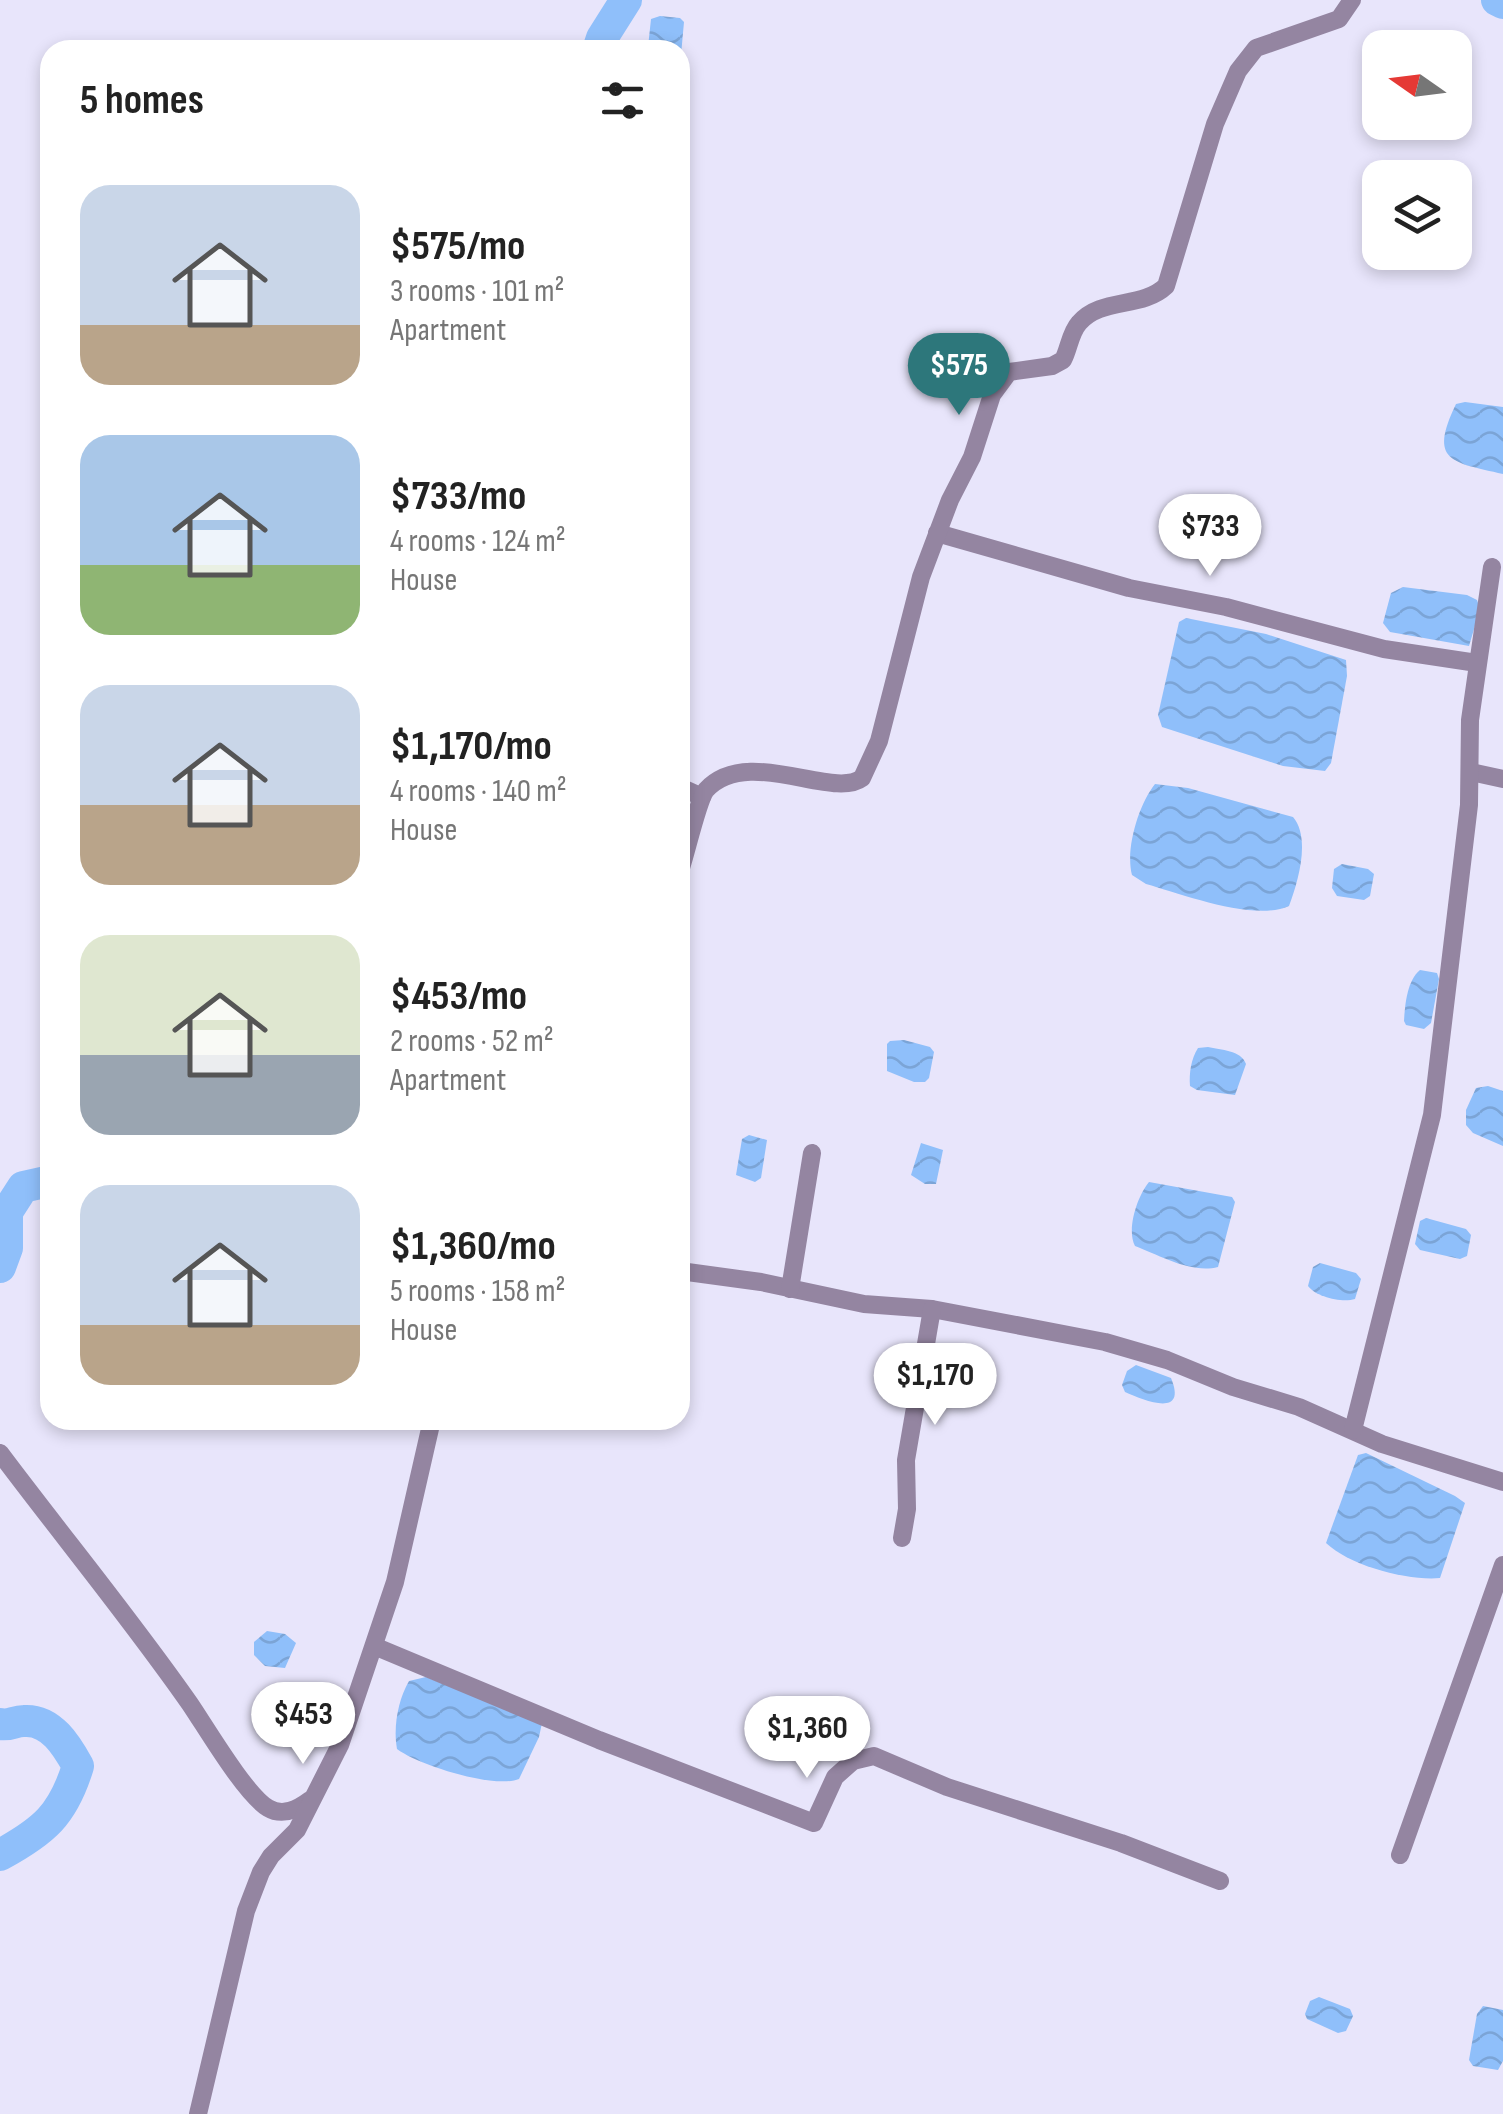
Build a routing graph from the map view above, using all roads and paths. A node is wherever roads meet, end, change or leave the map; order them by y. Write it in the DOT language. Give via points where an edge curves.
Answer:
graph roads {
  1 [pos="1352,0"];
  2 [pos="937,532"];
  3 [pos="1492,567"];
  4 [pos="1477,663"];
  5 [pos="1471,772"];
  6 [pos="1503,780"];
  7 [pos="690,792"];
  8 [pos="702,797"];
  9 [pos="690,837"];
  10 [pos="812,1152"];
  11 [pos="690,1273"];
  12 [pos="790,1289"];
  13 [pos="932,1308"];
  14 [pos="430,1430"];
  15 [pos="1353,1430"];
  16 [pos="0,1454"];
  17 [pos="1503,1482"];
  18 [pos="902,1538"];
  19 [pos="1503,1565"];
  20 [pos="374,1646"];
  21 [pos="310,1800"];
  22 [pos="1400,1856"];
  23 [pos="1220,1880"];
  24 [pos="198,2114"];
  1 -- 2 [label="street" via="1340,19 1270,41 1246,59 1215,124 1166,286 1085,318 1057,364 1004,376"];
  2 -- 4 [label="street" via="1128,588 1384,649"];
  2 -- 8 [label="street" via="879,740 862,778 845,784 792,774 738,774 716,782"];
  3 -- 4 [label="street"];
  4 -- 5 [label="street"];
  5 -- 6 [label="street"];
  5 -- 15 [label="street" via="1432,1115"];
  7 -- 8 [label="street"];
  8 -- 9 [label="street"];
  10 -- 12 [label="street"];
  11 -- 12 [label="street"];
  12 -- 13 [label="street" via="864,1304"];
  13 -- 15 [label="street" via="1120,1347"];
  13 -- 18 [label="street" via="906,1460"];
  14 -- 20 [label="street"];
  15 -- 17 [label="street"];
  16 -- 21 [label="street" via="262,1804 285,1812"];
  19 -- 22 [label="street"];
  20 -- 21 [label="street" via="340,1745"];
  20 -- 23 [label="street" via="814,1823 835,1778 853,1761 874,1756"];
  21 -- 24 [label="street" via="252,1893"];
}
